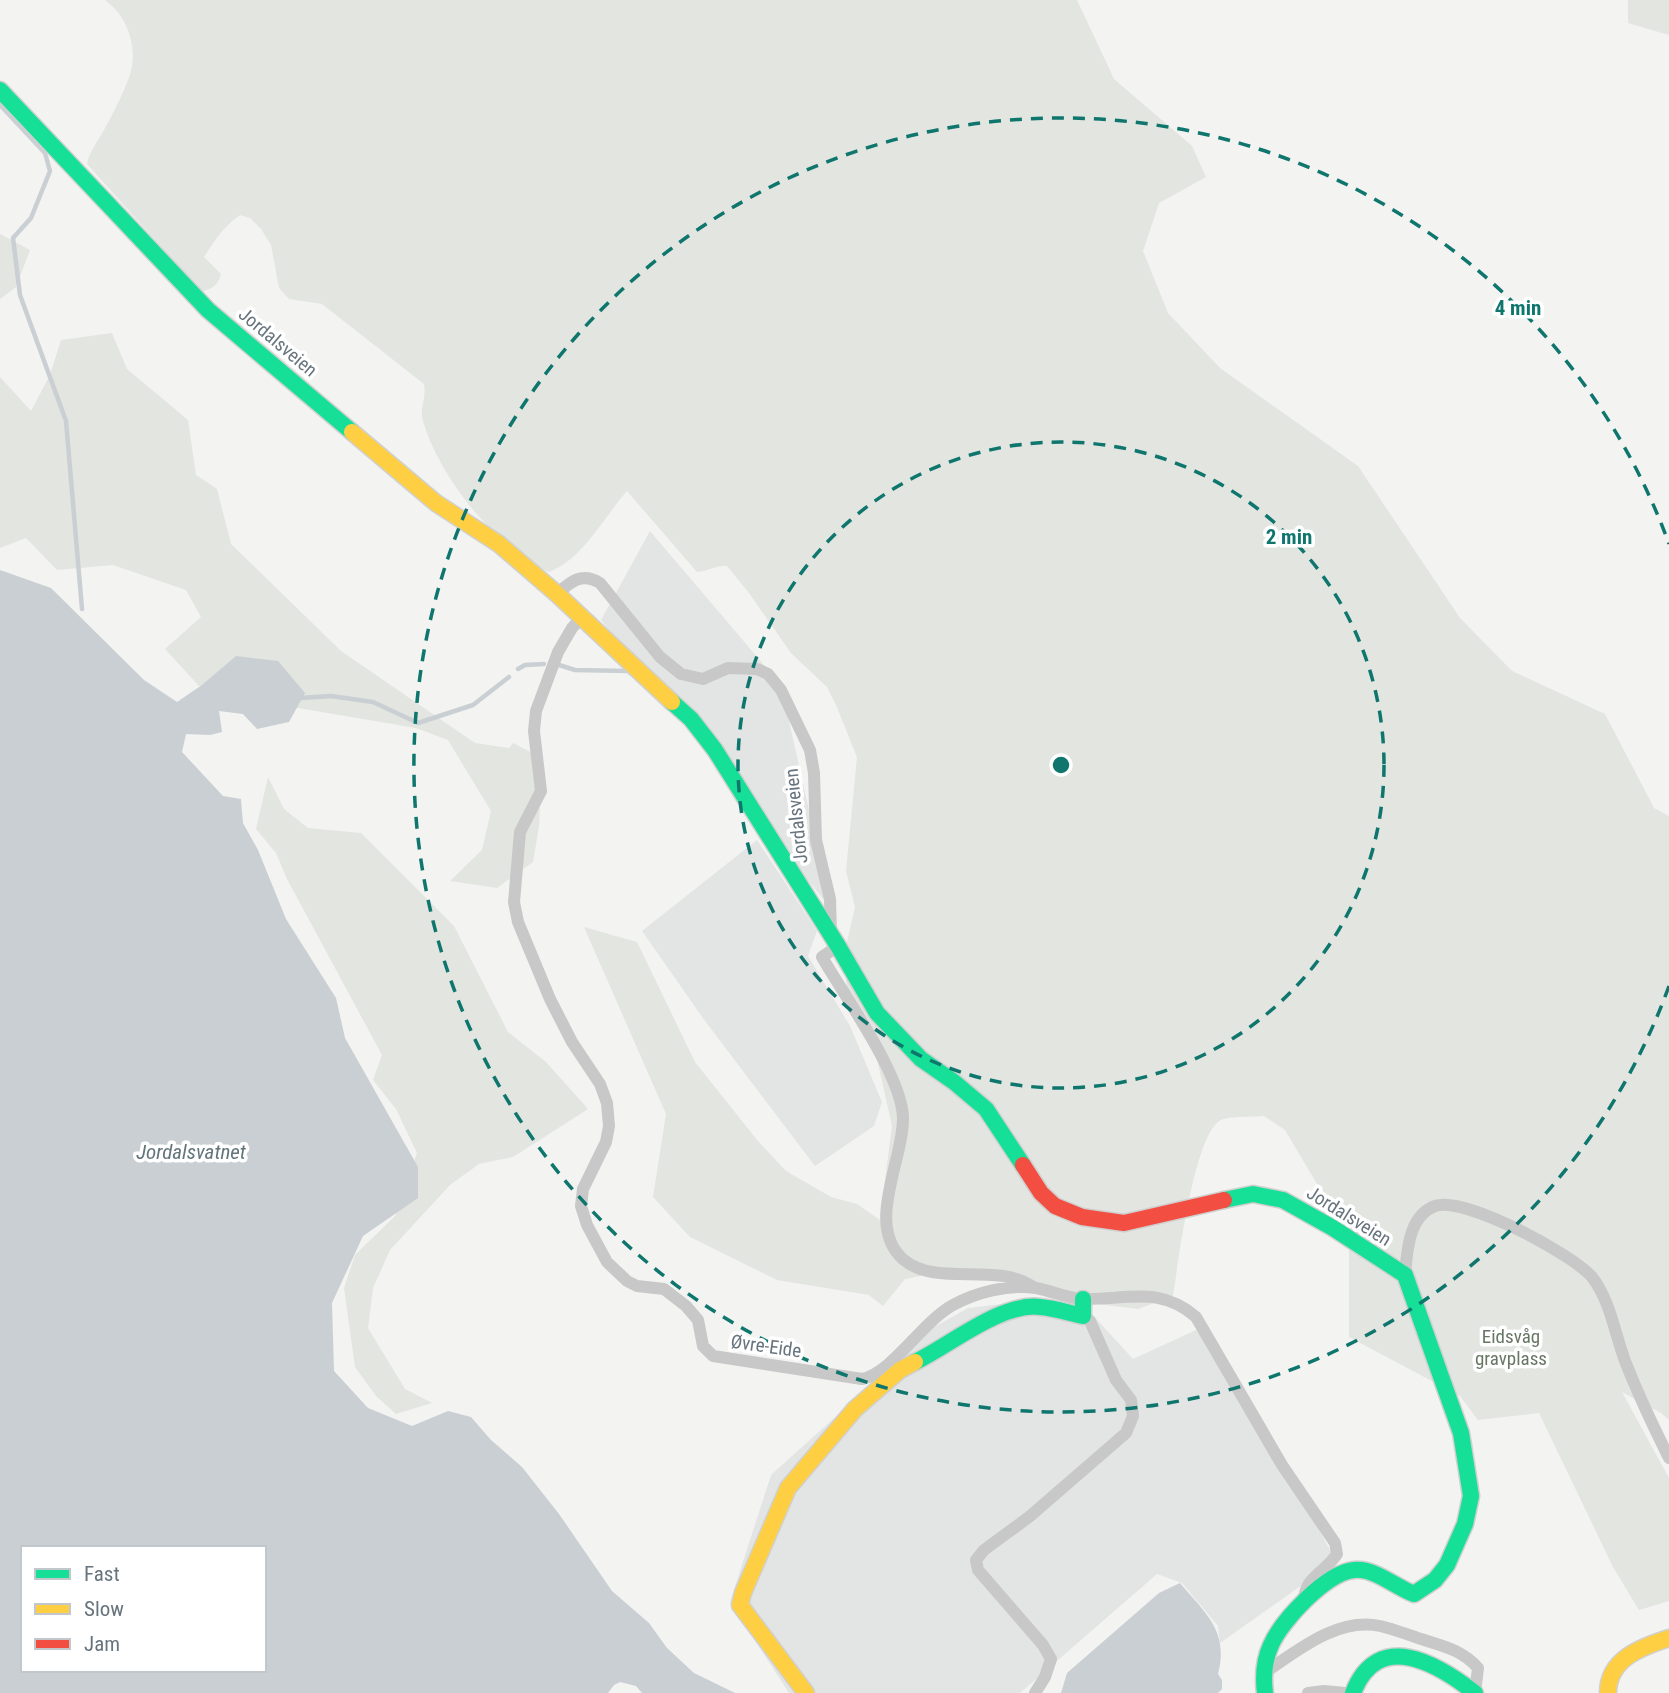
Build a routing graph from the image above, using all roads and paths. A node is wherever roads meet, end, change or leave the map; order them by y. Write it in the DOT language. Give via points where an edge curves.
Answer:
graph roads {
  1 [pos="0,90"];
  2 [pos="557,594"];
  3 [pos="581,618"];
  4 [pos="834,940"];
  5 [pos="1405,1275"];
  6 [pos="1035,1288"];
  7 [pos="1083,1299"];
  8 [pos="1083,1316"];
  9 [pos="1669,1458"];
  10 [pos="1304,1603"];
  11 [pos="1669,1638"];
  12 [pos="1264,1673"];
  13 [pos="806,1693"];
  14 [pos="1035,1693"];
  15 [pos="1265,1693"];
  16 [pos="1308,1693"];
  17 [pos="1345,1693"];
  18 [pos="1353,1693"];
  19 [pos="1475,1693"];
  20 [pos="1608,1693"];
  1 -- 2 [label="street, Jordalsveien" via="208,310 436,503 499,544"];
  2 -- 3 [label="street, Jordalsveien"];
  2 -- 4 [label="street, Jordalsveien" via="581,577 600,583 660,657 681,674 703,679 737,667 762,671 775,681 810,750 818,858 830,900"];
  3 -- 4 [label="street, Jordalsveien" via="691,719"];
  3 -- 6 [label="street, Øvre-Eide" via="558,652 536,711 541,791 520,832 514,902 550,999 607,1103 606,1142 581,1198 587,1225 607,1262 627,1281 664,1289 685,1306 698,1320 703,1346 718,1358 862,1379 871,1377 952,1306 993,1290"];
  4 -- 5 [label="street, Jordalsveien" via="877,1013 921,1059 986,1109 1041,1193 1055,1206 1082,1217 1124,1223 1253,1194 1283,1200"];
  4 -- 6 [label="street, Øvre-Eide" via="822,957 881,1057 901,1104 900,1148 888,1196 891,1243 903,1259 918,1268 1010,1276"];
  5 -- 9 [label="street" via="1407,1243 1419,1218 1435,1206 1459,1207 1493,1218 1578,1264 1593,1279 1608,1309 1642,1404"];
  5 -- 10 [label="street" via="1461,1433 1471,1496 1465,1524 1447,1564 1435,1580 1414,1594 1369,1572 1354,1570 1335,1577"];
  6 -- 7 [label="street, Øvre-Eide"];
  7 -- 8 [label="street"];
  7 -- 10 [label="street, Øvre-Eide" via="1166,1298 1196,1317 1282,1465 1335,1543 1337,1554 1303,1591"];
  8 -- 13 [label="street" via="1037,1306 974,1326 900,1370 870,1395 788,1488 740,1605"];
  8 -- 14 [label="street" via="1090,1321 1116,1380 1131,1399 1133,1416 1127,1431 976,1560 978,1570 1051,1659"];
  10 -- 12 [label="street" via="1272,1643"];
  11 -- 20 [label="street" via="1617,1663 1609,1674"];
  12 -- 15 [label="street"];
  12 -- 19 [label="street" via="1329,1633 1380,1626 1469,1658 1478,1668"];
  16 -- 17 [label="street"];
  18 -- 19 [label="street" via="1361,1675 1373,1664 1403,1656 1435,1665"];
}
